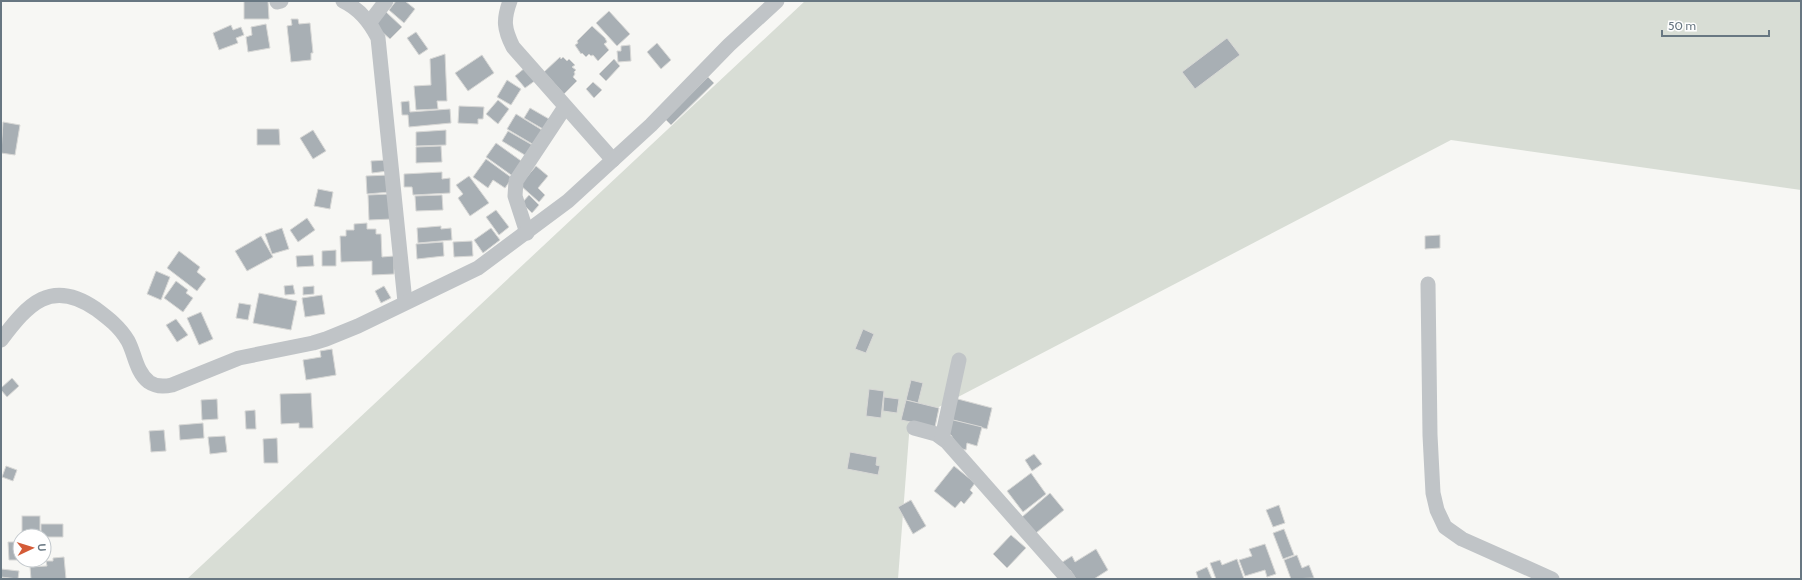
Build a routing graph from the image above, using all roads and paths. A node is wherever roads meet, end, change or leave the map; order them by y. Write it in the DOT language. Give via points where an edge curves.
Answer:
graph roads {
  1 [pos="281,1"];
  2 [pos="343,1"];
  3 [pos="386,1"];
  4 [pos="510,1"];
  5 [pos="777,1"];
  6 [pos="277,2"];
  7 [pos="370,22"];
  8 [pos="566,107"];
  9 [pos="613,160"];
  10 [pos="527,233"];
  11 [pos="1428,284"];
  12 [pos="405,302"];
  13 [pos="1,340"];
  14 [pos="959,360"];
  15 [pos="914,428"];
  16 [pos="942,438"];
  17 [pos="1068,579"];
  18 [pos="1552,579"];
  1 -- 6 [label="street"];
  2 -- 7 [label="street"];
  3 -- 7 [label="street"];
  4 -- 8 [label="street" via="505,19 506,32 513,47"];
  5 -- 9 [label="street"];
  7 -- 12 [label="street" via="380,49"];
  8 -- 9 [label="street"];
  8 -- 10 [label="street" via="516,181 515,196"];
  9 -- 10 [label="street" via="568,201"];
  10 -- 12 [label="street" via="478,268"];
  11 -- 18 [label="street" via="1430,435 1433,493 1437,510 1445,527 1462,539"];
  12 -- 13 [label="street" via="326,339 239,358 162,387 148,381 141,373 128,342 111,320 91,306 68,295 50,296 33,305 21,315"];
  14 -- 16 [label="street"];
  15 -- 16 [label="street"];
  16 -- 17 [label="street"];
}
